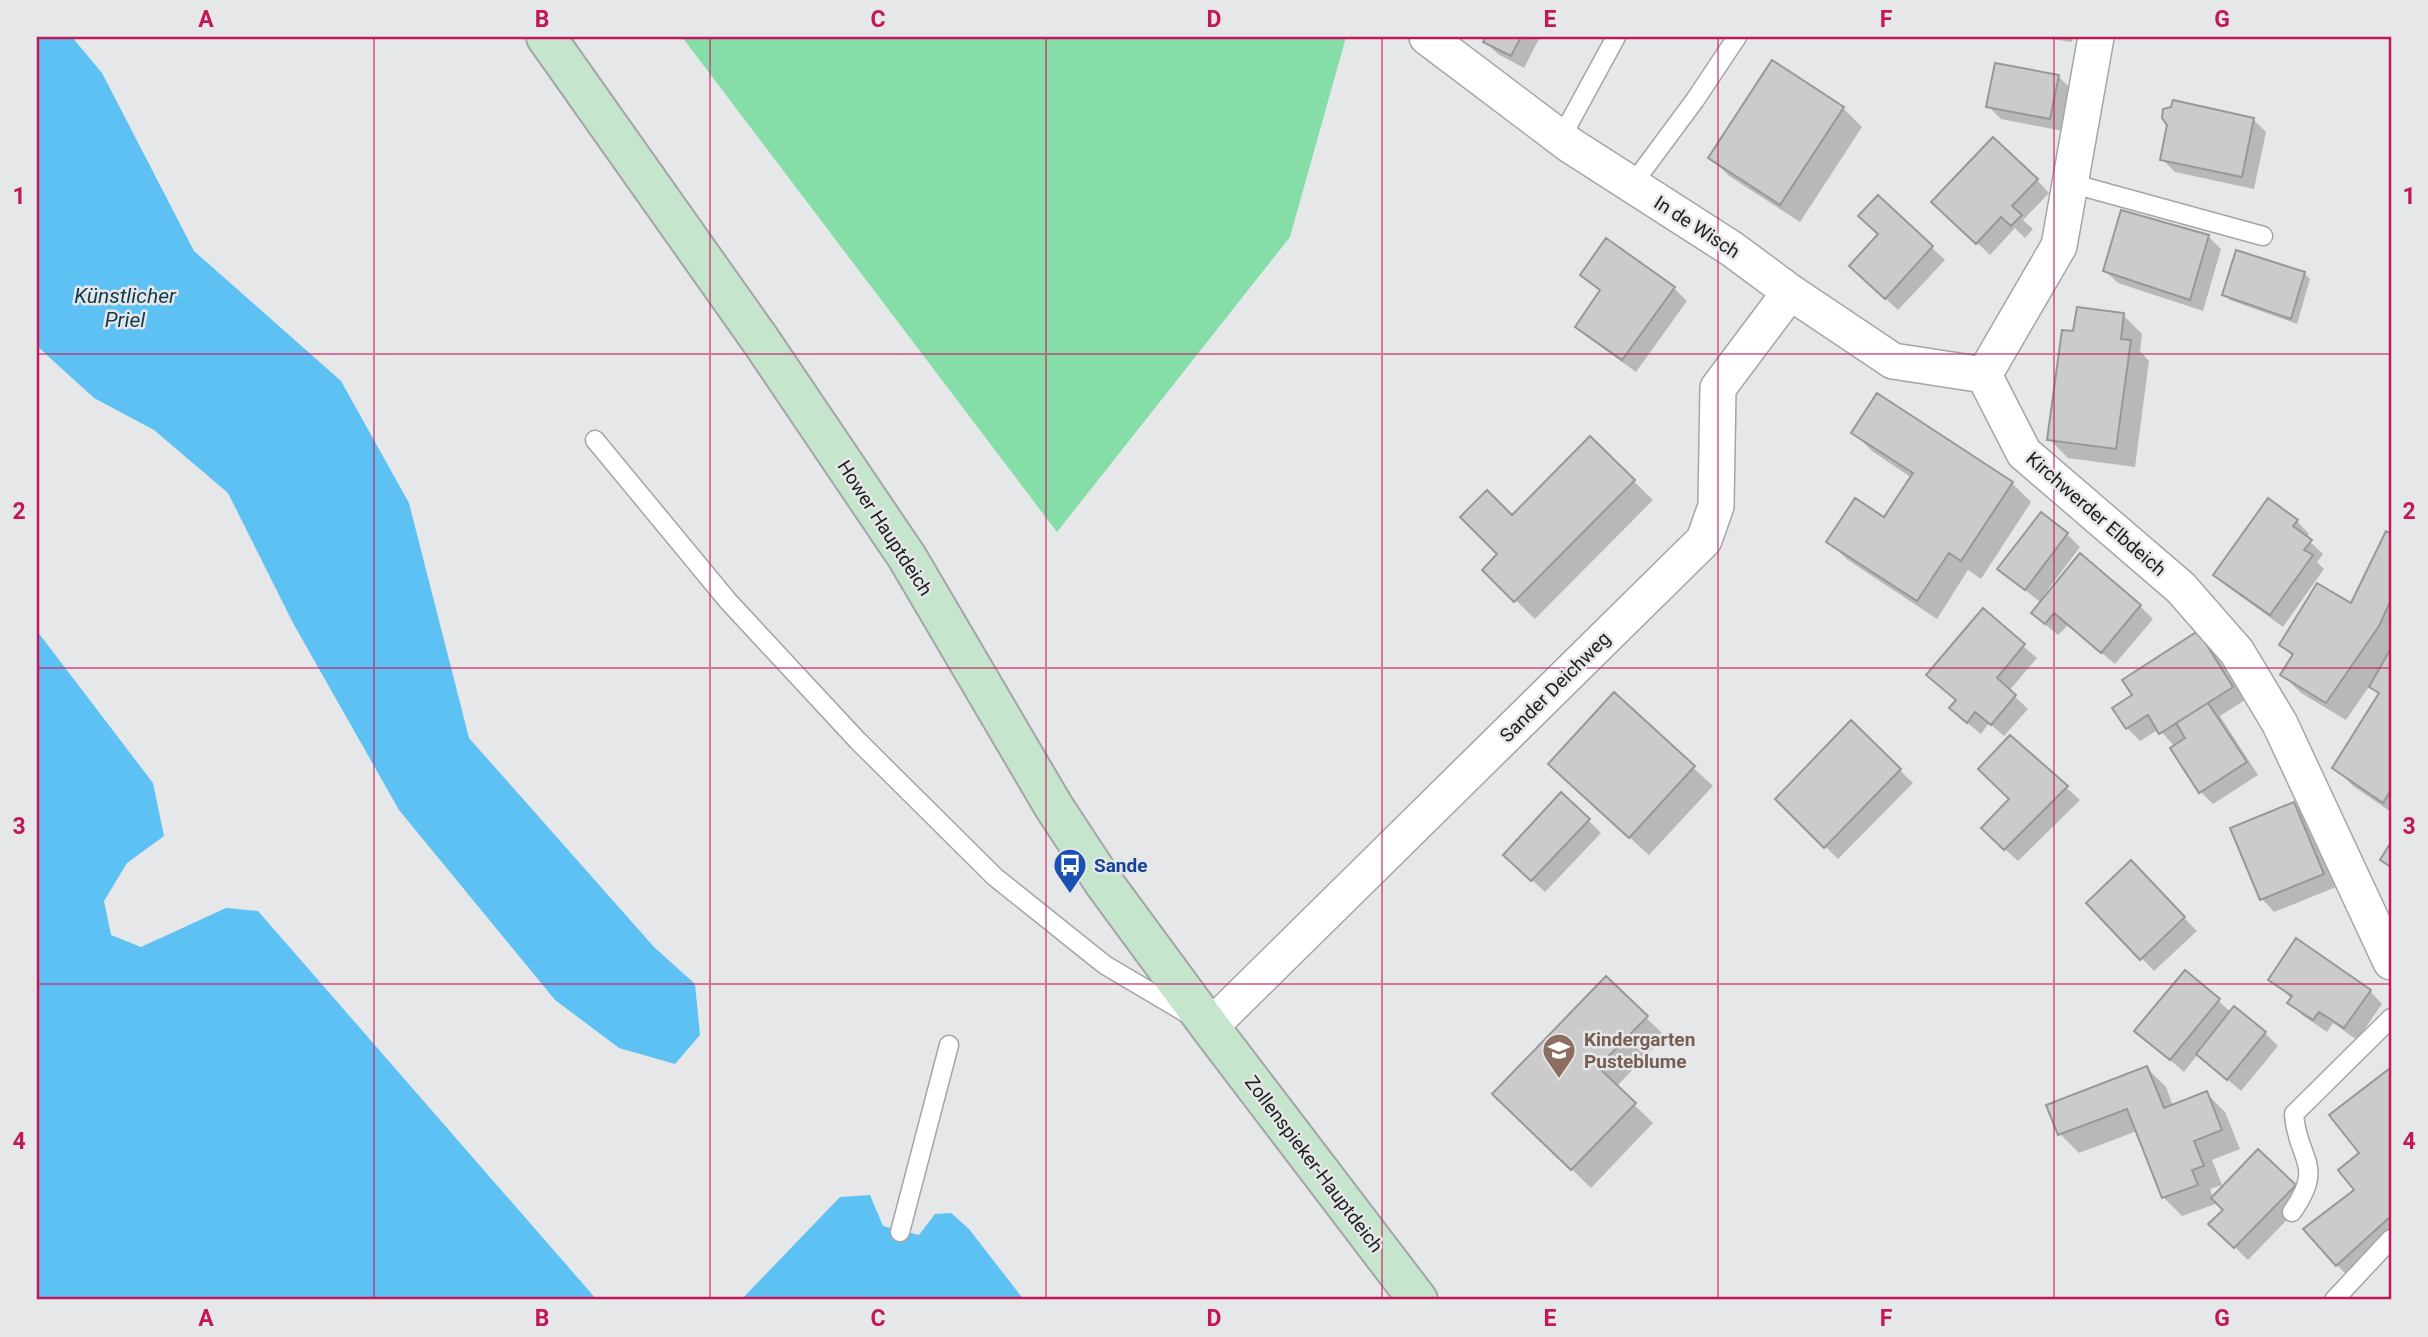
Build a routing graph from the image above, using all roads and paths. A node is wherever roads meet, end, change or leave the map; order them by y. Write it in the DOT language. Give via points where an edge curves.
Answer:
graph roads {
  1 [pos="546,37"];
  2 [pos="1616,37"];
  3 [pos="1737,37"];
  4 [pos="2096,37"];
  5 [pos="1447,43"];
  6 [pos="1561,138"];
  7 [pos="2070,183"];
  8 [pos="1632,185"];
  9 [pos="2263,236"];
  10 [pos="1790,292"];
  11 [pos="1984,375"];
  12 [pos="595,440"];
  13 [pos="2391,962"];
  14 [pos="2391,1018"];
  15 [pos="1210,1027"];
  16 [pos="949,1045"];
  17 [pos="2292,1213"];
  18 [pos="900,1232"];
  19 [pos="2391,1239"];
  20 [pos="1418,1300"];
  21 [pos="2334,1300"];
  1 -- 15 [label="street, Hower Hauptdeich" via="907,557 1061,818"];
  2 -- 6 [label="lane"];
  3 -- 8 [label="lane"];
  4 -- 7 [label="street"];
  5 -- 6 [label="street, In de Wisch"];
  6 -- 8 [label="street, In de Wisch"];
  7 -- 9 [label="lane"];
  7 -- 11 [label="street" via="2059,246"];
  8 -- 10 [label="street, In de Wisch"];
  10 -- 11 [label="street, In de Wisch" via="1894,361"];
  10 -- 15 [label="street, Sander Deichweg" via="1718,387 1716,506 1704,540"];
  11 -- 13 [label="street, Kirchwerder Elbdeich" via="2024,453 2181,588 2237,652 2280,724"];
  12 -- 15 [label="lane" via="728,601 995,877 1105,965"];
  14 -- 17 [label="lane" via="2294,1114 2309,1169 2304,1195"];
  15 -- 20 [label="street, Zollenspieker-Hauptdeich"];
  16 -- 18 [label="lane"];
  19 -- 21 [label="lane"];
}
